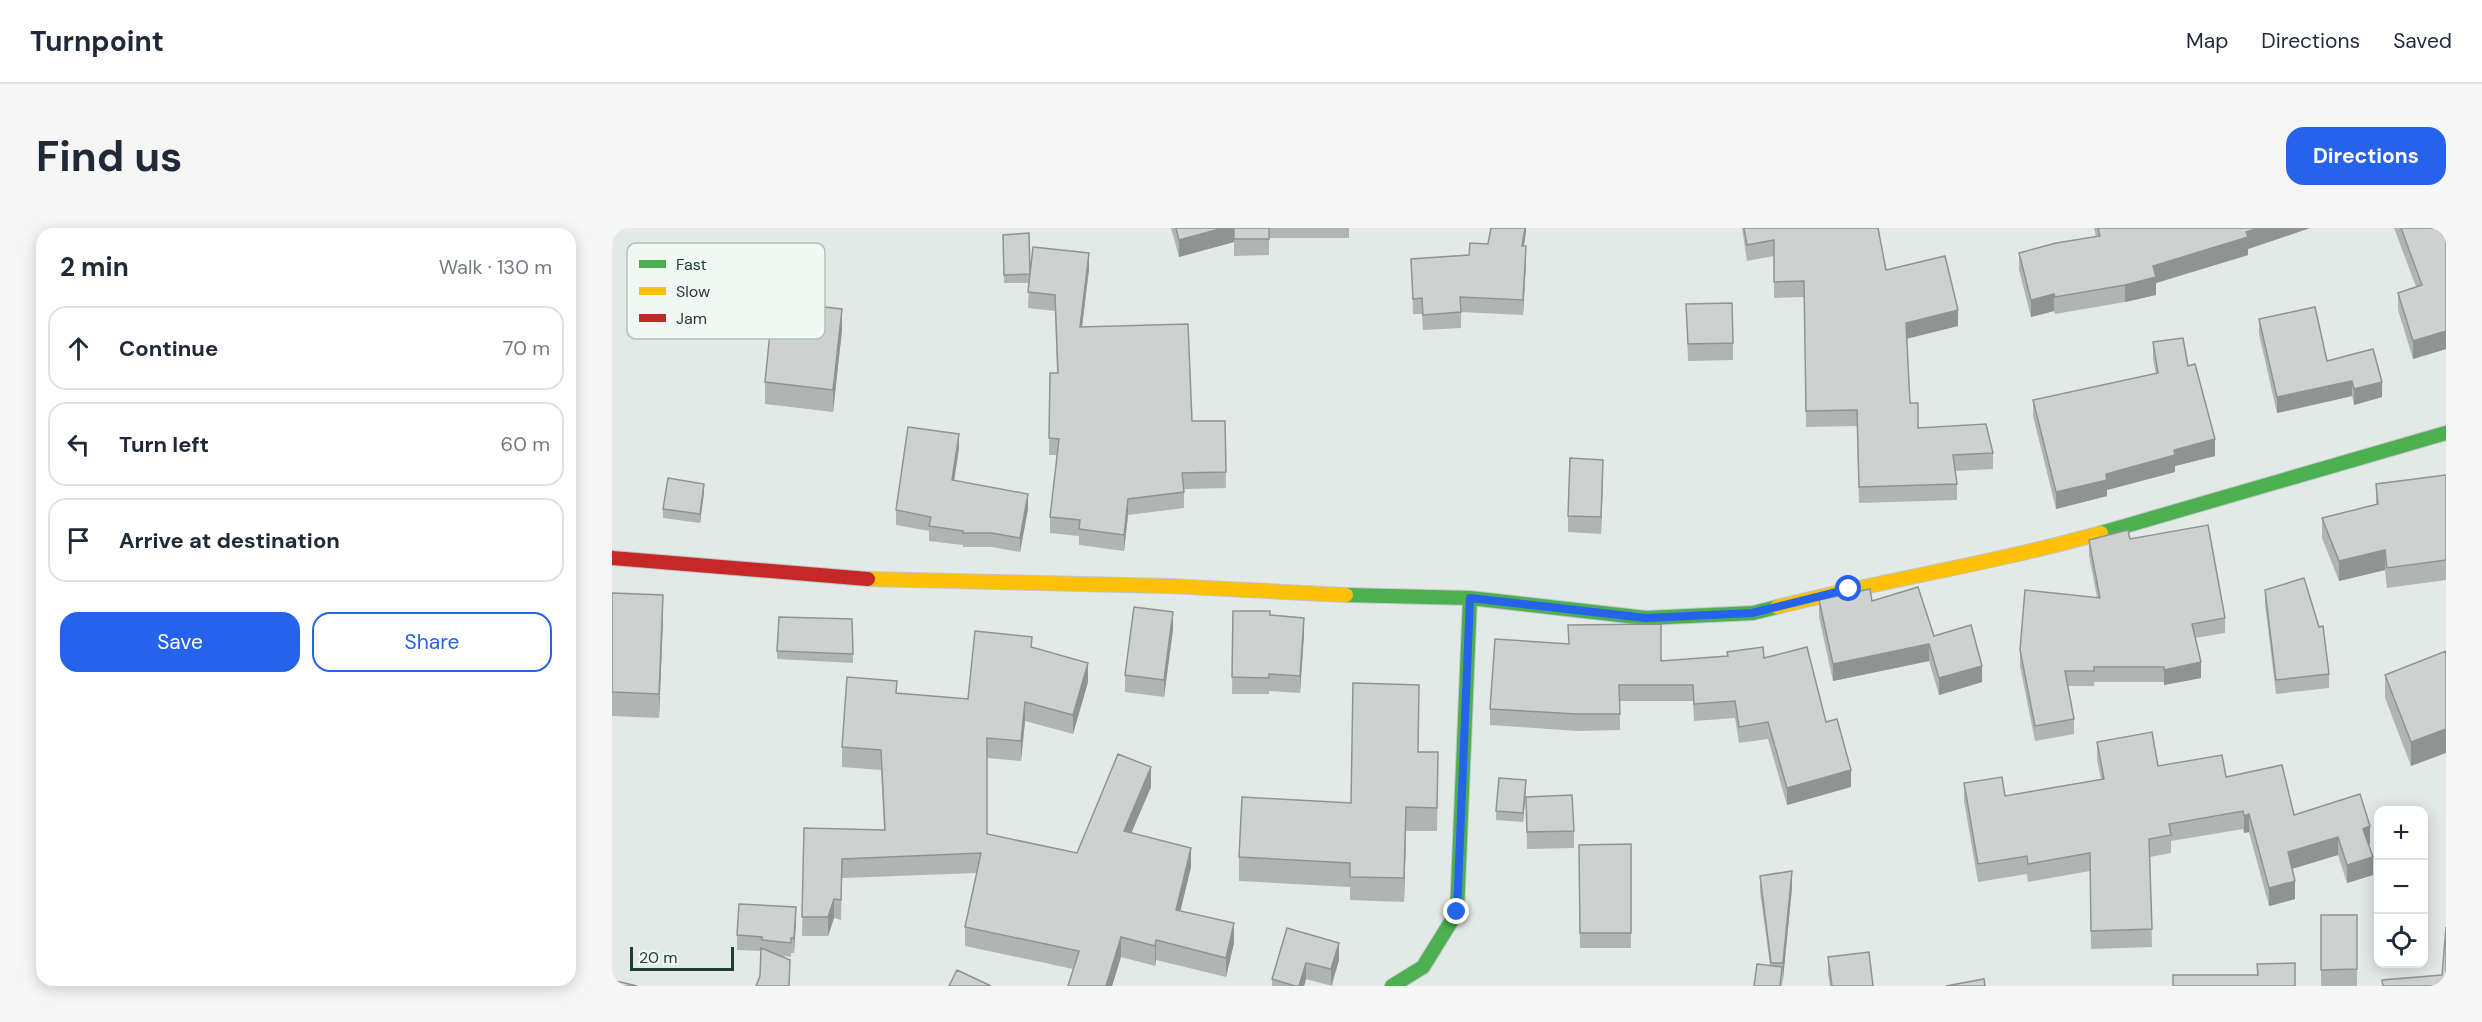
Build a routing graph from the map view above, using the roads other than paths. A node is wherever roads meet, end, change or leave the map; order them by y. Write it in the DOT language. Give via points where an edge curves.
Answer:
graph roads {
  1 [pos="2446,433"];
  2 [pos="612,558"];
  3 [pos="1470,598"];
  4 [pos="1392,986"];
  1 -- 3 [label="street" via="2041,550 1752,613 1646,618"];
  2 -- 3 [label="street" via="861,579"];
  3 -- 4 [label="street" via="1457,912 1423,967"];
}
